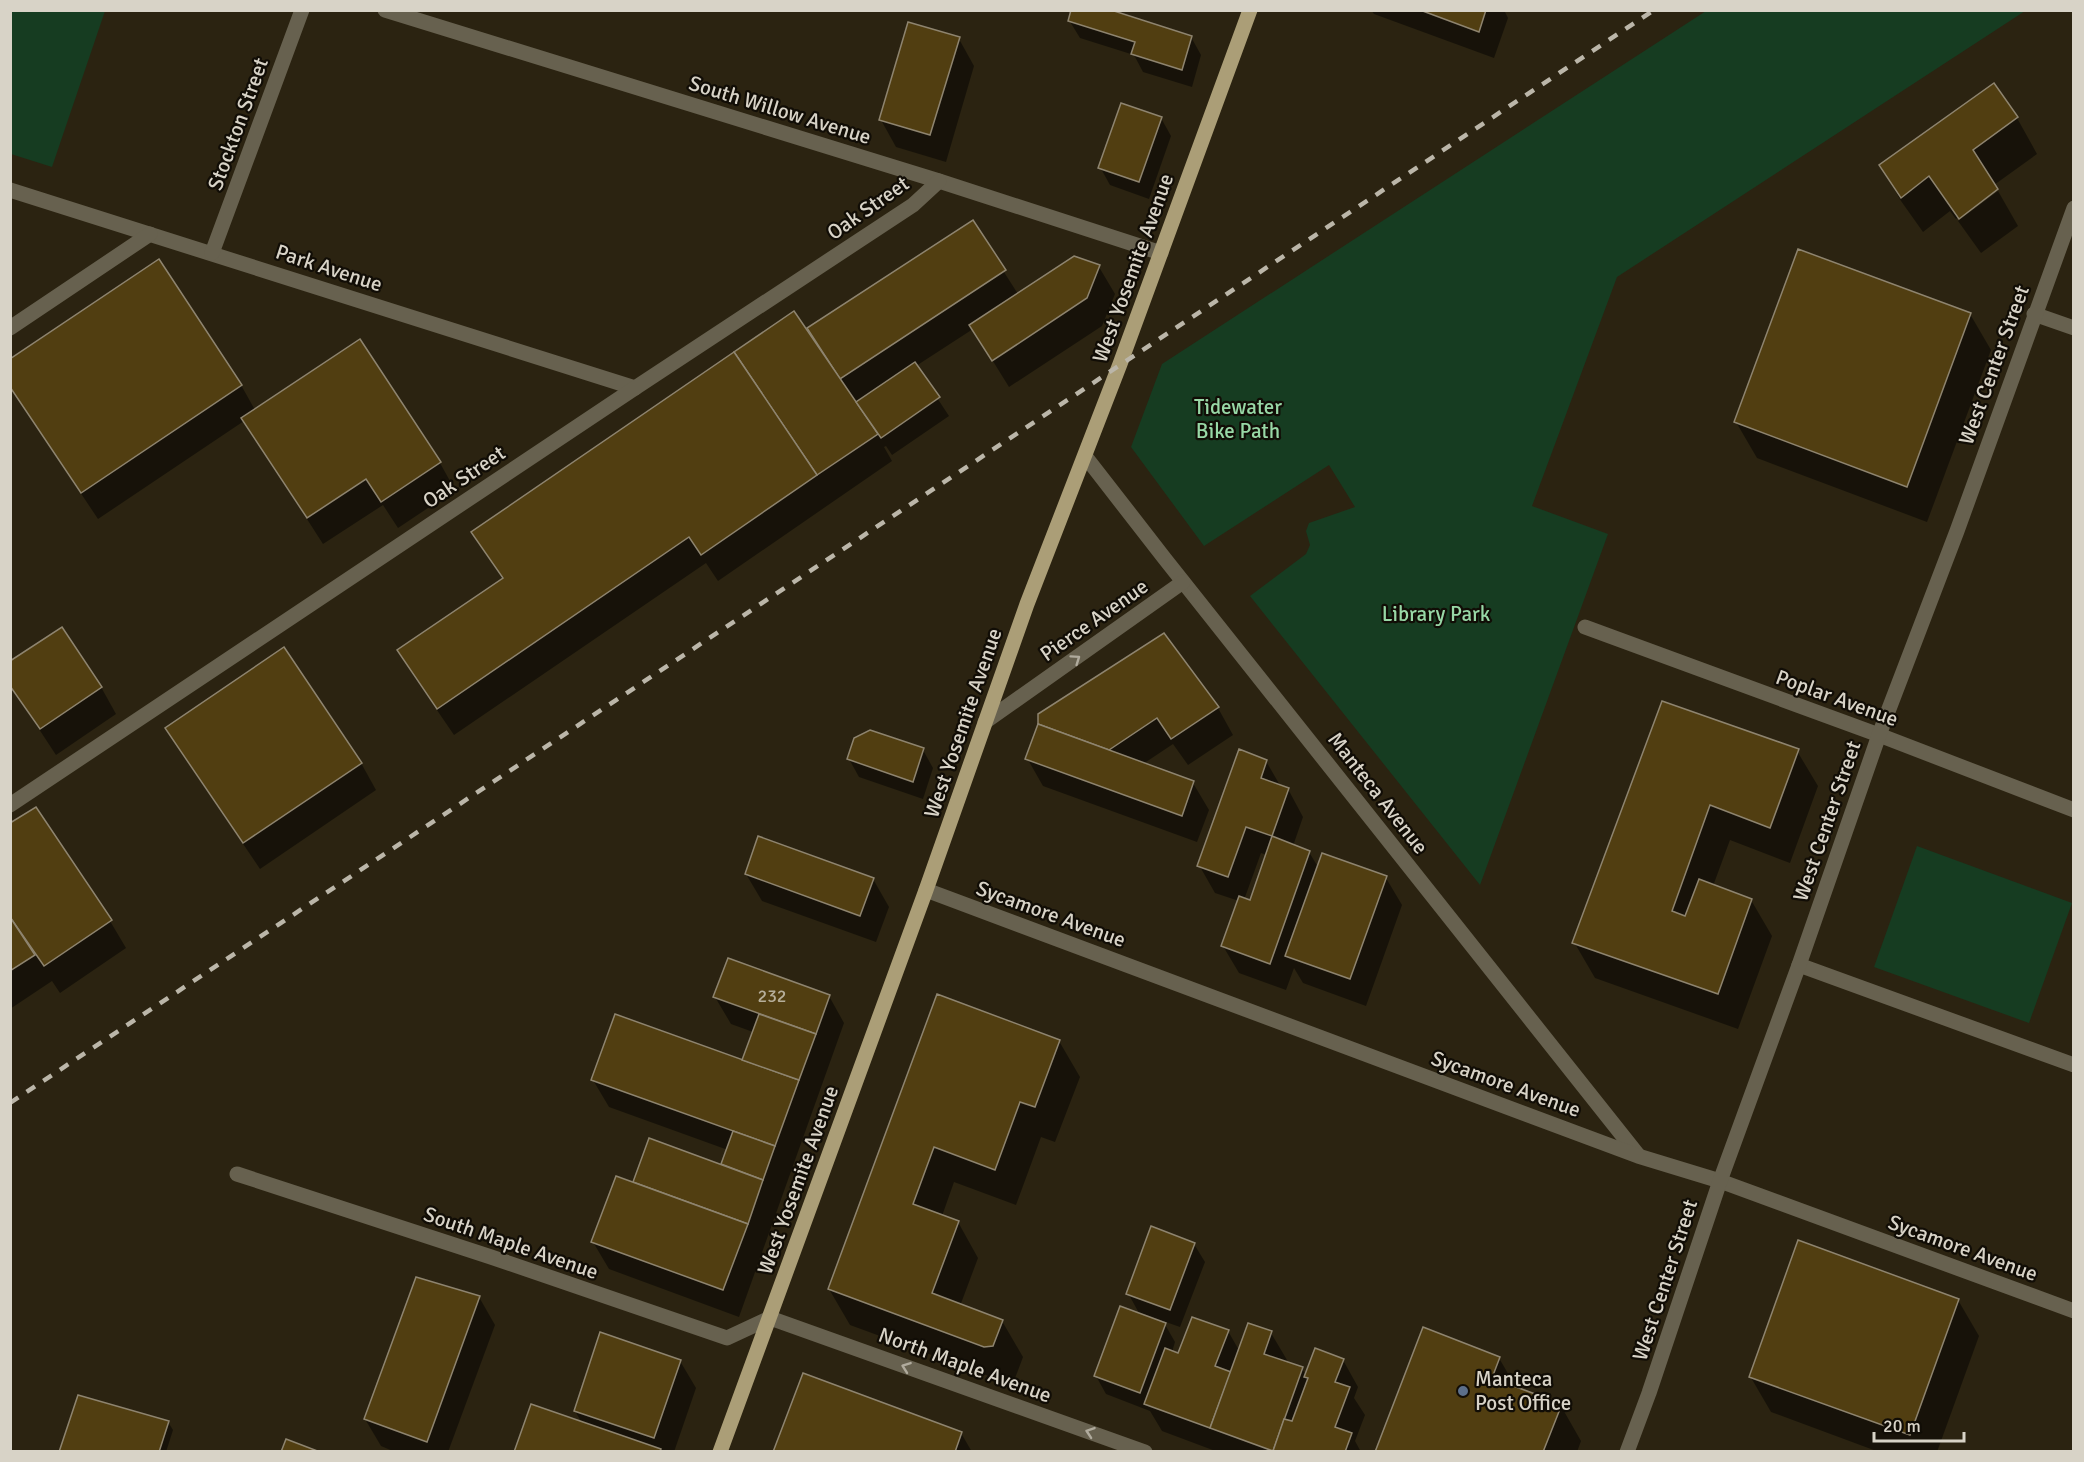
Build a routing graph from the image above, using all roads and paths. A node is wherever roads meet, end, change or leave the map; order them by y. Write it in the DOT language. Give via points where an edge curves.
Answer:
graph roads {
  1 [pos="302,10"];
  2 [pos="385,10"];
  3 [pos="1250,10"];
  4 [pos="939,181"];
  5 [pos="10,190"];
  6 [pos="2073,208"];
  7 [pos="150,234"];
  8 [pos="212,253"];
  9 [pos="1161,253"];
  10 [pos="2034,314"];
  11 [pos="10,328"];
  12 [pos="2073,328"];
  13 [pos="635,388"];
  14 [pos="1085,456"];
  15 [pos="1183,582"];
  16 [pos="1585,627"];
  17 [pos="985,722"];
  18 [pos="1879,735"];
  19 [pos="10,805"];
  20 [pos="2073,810"];
  21 [pos="926,890"];
  22 [pos="1799,965"];
  23 [pos="2073,1065"];
  24 [pos="1638,1156"];
  25 [pos="237,1174"];
  26 [pos="1720,1181"];
  27 [pos="2073,1311"];
  28 [pos="770,1318"];
  29 [pos="720,1452"];
  30 [pos="1145,1452"];
  31 [pos="1627,1452"];
  1 -- 8 [label="street, Stockton Street"];
  2 -- 4 [label="street, South Willow Avenue"];
  3 -- 9 [label="main road, West Yosemite Avenue"];
  4 -- 9 [label="street, South Willow Avenue"];
  4 -- 13 [label="street, Oak Street" via="913,206"];
  5 -- 7 [label="street, Park Avenue"];
  6 -- 10 [label="street, West Center Street"];
  7 -- 8 [label="street, Park Avenue"];
  7 -- 11 [label="street"];
  8 -- 13 [label="street, Park Avenue"];
  9 -- 14 [label="main road, West Yosemite Avenue"];
  10 -- 12 [label="street"];
  10 -- 18 [label="street, West Center Street"];
  13 -- 19 [label="street, Oak Street"];
  14 -- 15 [label="street, Manteca Avenue"];
  14 -- 17 [label="main road, West Yosemite Avenue"];
  17 -- 15 [label="street, Pierce Avenue, one-way"];
  15 -- 24 [label="street, Manteca Avenue"];
  16 -- 18 [label="street, Poplar Avenue"];
  17 -- 21 [label="main road, West Yosemite Avenue"];
  18 -- 20 [label="street, Poplar Avenue"];
  18 -- 22 [label="street, West Center Street"];
  21 -- 24 [label="street, Sycamore Avenue"];
  21 -- 28 [label="main road, West Yosemite Avenue"];
  22 -- 23 [label="street"];
  22 -- 26 [label="street, West Center Street"];
  24 -- 26 [label="street, Sycamore Avenue"];
  25 -- 28 [label="street, South Maple Avenue" via="727,1338"];
  26 -- 27 [label="street, Sycamore Avenue"];
  26 -- 31 [label="street, West Center Street"];
  28 -- 29 [label="main road, West Yosemite Avenue"];
  30 -- 28 [label="street, North Maple Avenue, one-way"];
}
